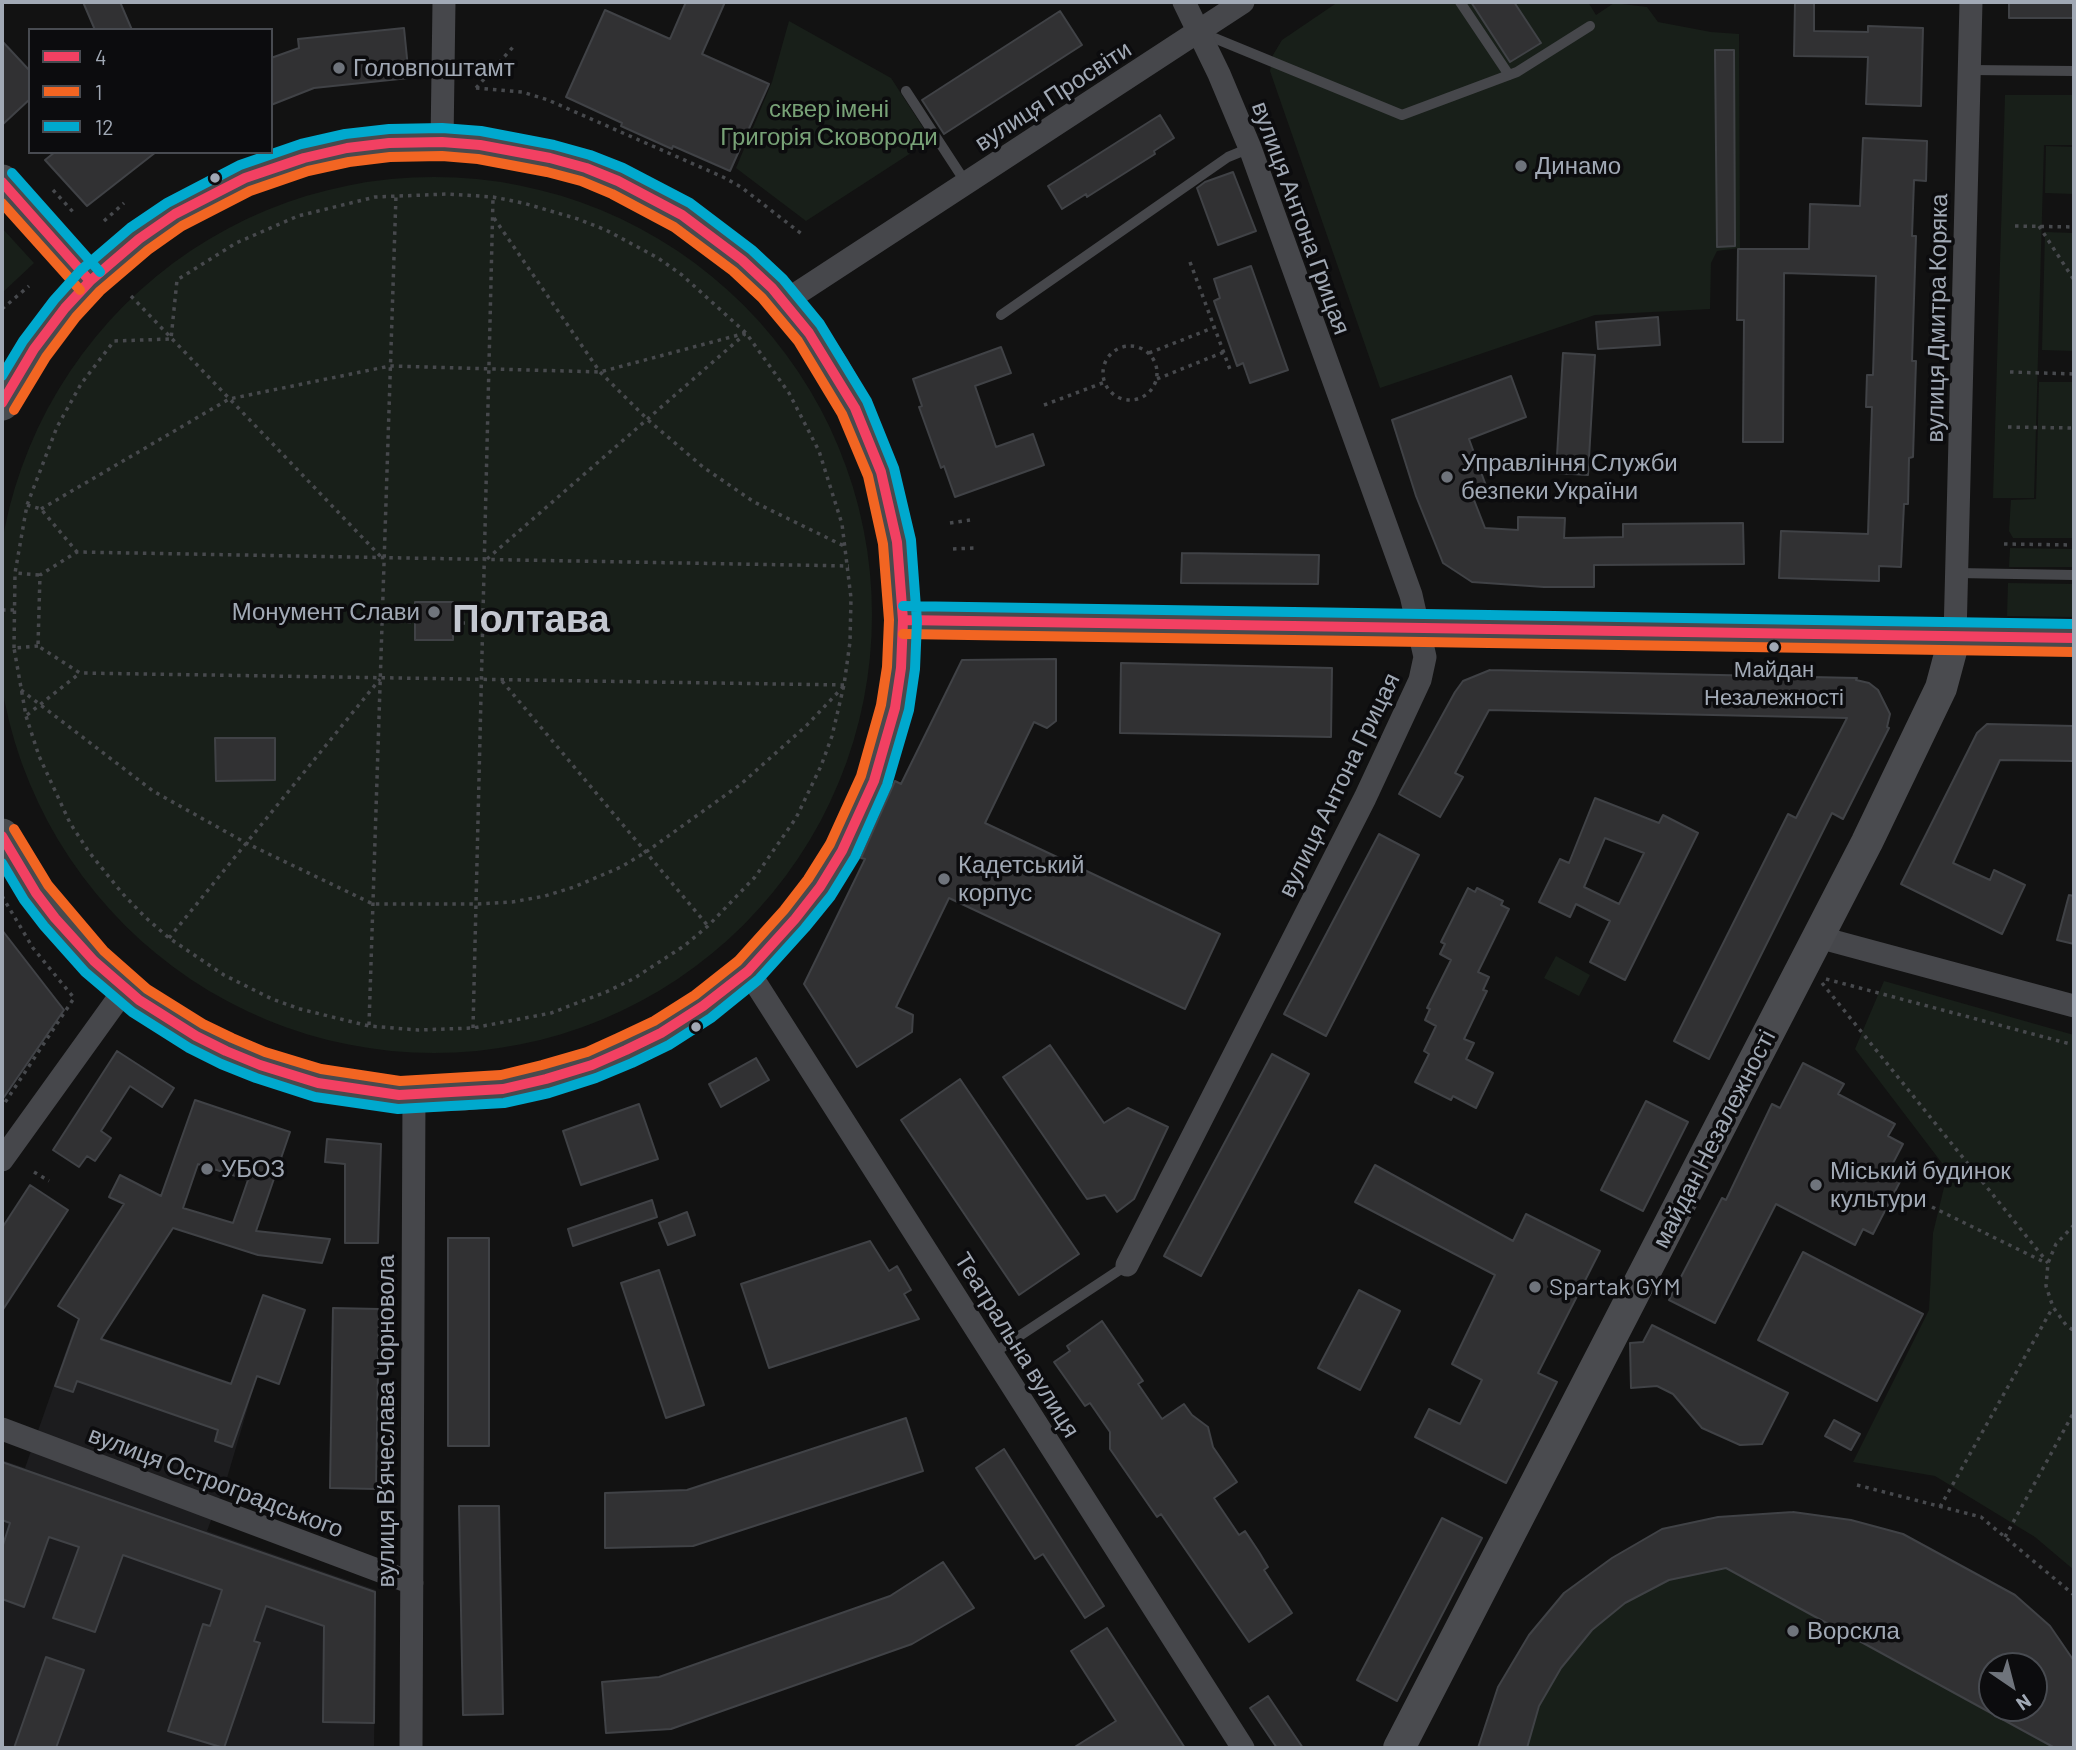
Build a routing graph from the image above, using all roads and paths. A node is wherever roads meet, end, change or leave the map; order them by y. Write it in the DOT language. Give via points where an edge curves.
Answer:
graph roads {
  1 [pos="444,2"];
  2 [pos="1184,2"];
  3 [pos="1243,2"];
  4 [pos="1460,2"];
  5 [pos="1971,2"];
  6 [pos="1590,26"];
  7 [pos="1199,32"];
  8 [pos="514,46"];
  9 [pos="1970,69"];
  10 [pos="2074,71"];
  11 [pos="1508,75"];
  12 [pos="905,91"];
  13 [pos="442,142"];
  14 [pos="1250,148"];
  15 [pos="2,182"];
  16 [pos="966,183"];
  17 [pos="53,190"];
  18 [pos="396,195"];
  19 [pos="493,197"];
  20 [pos="124,203"];
  21 [pos="74,213"];
  22 [pos="492,216"];
  23 [pos="104,221"];
  24 [pos="2015,226"];
  25 [pos="2039,226"];
  26 [pos="2074,227"];
  27 [pos="803,235"];
  28 [pos="1191,262"];
  29 [pos="2074,280"];
  30 [pos="90,281"];
  31 [pos="29,286"];
  32 [pos="131,296"];
  33 [pos="784,302"];
  34 [pos="2,309"];
  35 [pos="1001,315"];
  36 [pos="1215,327"];
  37 [pos="746,333"];
  38 [pos="172,339"];
  39 [pos="1224,352"];
  40 [pos="1149,353"];
  41 [pos="390,366"];
  42 [pos="490,367"];
  43 [pos="600,372"];
  44 [pos="1231,372"];
  45 [pos="2010,372"];
  46 [pos="2074,374"];
  47 [pos="1157,379"];
  48 [pos="1105,382"];
  49 [pos="229,399"];
  50 [pos="2,403"];
  51 [pos="1044,405"];
  52 [pos="648,420"];
  53 [pos="2008,427"];
  54 [pos="2074,428"];
  55 [pos="27,505"];
  56 [pos="41,509"];
  57 [pos="970,520"];
  58 [pos="950,523"];
  59 [pos="2004,544"];
  60 [pos="2074,545"];
  61 [pos="846,547"];
  62 [pos="974,548"];
  63 [pos="953,549"];
  64 [pos="76,552"];
  65 [pos="383,559"];
  66 [pos="486,561"];
  67 [pos="849,566"];
  68 [pos="15,573"];
  69 [pos="1957,573"];
  70 [pos="2074,575"];
  71 [pos="40,576"];
  72 [pos="2,610"];
  73 [pos="14,610"];
  74 [pos="903,620"];
  75 [pos="382,621"];
  76 [pos="415,622"];
  77 [pos="453,623"];
  78 [pos="484,623"];
  79 [pos="1419,628"];
  80 [pos="1955,636"];
  81 [pos="2074,638"];
  82 [pos="38,646"];
  83 [pos="14,648"];
  84 [pos="80,673"];
  85 [pos="381,678"];
  86 [pos="483,679"];
  87 [pos="501,680"];
  88 [pos="845,685"];
  89 [pos="21,690"];
  90 [pos="40,705"];
  91 [pos="26,716"];
  92 [pos="2,836"];
  93 [pos="246,843"];
  94 [pos="646,852"];
  95 [pos="2,896"];
  96 [pos="373,904"];
  97 [pos="477,904"];
  98 [pos="708,926"];
  99 [pos="1818,937"];
  100 [pos="169,938"];
  101 [pos="748,971"];
  102 [pos="125,989"];
  103 [pos="2074,1006"];
  104 [pos="369,1026"];
  105 [pos="473,1028"];
  106 [pos="2074,1045"];
  107 [pos="414,1095"];
  108 [pos="2,1107"];
  109 [pos="2,1160"];
  110 [pos="34,1172"];
  111 [pos="49,1181"];
  112 [pos="1932,1207"];
  113 [pos="2074,1225"];
  114 [pos="2048,1264"];
  115 [pos="1127,1265"];
  116 [pos="2053,1307"];
  117 [pos="2074,1331"];
  118 [pos="992,1354"];
  119 [pos="2074,1412"];
  120 [pos="2,1429"];
  121 [pos="1857,1485"];
  122 [pos="1940,1507"];
  123 [pos="2005,1537"];
  124 [pos="412,1583"];
  125 [pos="2074,1595"];
  126 [pos="411,1748"];
  127 [pos="1243,1748"];
  128 [pos="1399,1748"];
  1 -- 13 [label="street"];
  2 -- 7 [label="street, вулиця Антона Грицая"];
  3 -- 7 [label="street, вулиця Просвіти"];
  4 -- 11 [label="lane"];
  5 -- 9 [label="street, вулиця Дмитра Коряка"];
  6 -- 11 [label="lane"];
  7 -- 11 [label="lane" via="1402,115"];
  7 -- 14 [label="street, вулиця Антона Грицая"];
  7 -- 16 [label="street, вулиця Просвіти"];
  8 -- 27 [label="path" via="476,88 522,92 548,100 723,177"];
  9 -- 10 [label="lane"];
  9 -- 69 [label="street, вулиця Дмитра Коряка"];
  12 -- 16 [label="lane"];
  13 -- 30 [label="main road" via="347,148 245,178 175,214"];
  13 -- 33 [label="main road" via="519,150 618,181 713,237"];
  14 -- 35 [label="lane" via="1228,157"];
  14 -- 79 [label="street, вулиця Антона Грицая"];
  15 -- 30 [label="main road"];
  16 -- 33 [label="street, вулиця Просвіти"];
  17 -- 21 [label="path"];
  18 -- 19 [label="path"];
  18 -- 38 [label="path" via="351,201 298,216 209,258 177,280"];
  18 -- 41 [label="path"];
  19 -- 22 [label="path"];
  19 -- 37 [label="path" via="578,219 632,243 682,275"];
  20 -- 23 [label="path"];
  22 -- 42 [label="path"];
  22 -- 43 [label="path"];
  24 -- 25 [label="path"];
  25 -- 26 [label="path"];
  25 -- 29 [label="path"];
  28 -- 36 [label="path"];
  30 -- 50 [label="main road" via="34,349"];
  31 -- 34 [label="path"];
  32 -- 38 [label="path"];
  33 -- 74 [label="main road" via="833,369 871,443 896,534"];
  36 -- 39 [label="path"];
  36 -- 40 [label="path"];
  37 -- 43 [label="path"];
  37 -- 52 [label="path"];
  37 -- 61 [label="path" via="789,393 814,440 831,484"];
  38 -- 49 [label="path"];
  38 -- 55 [label="path" via="114,341 67,408"];
  39 -- 44 [label="path"];
  39 -- 47 [label="path"];
  40 -- 47 [label="path" via="1155,360"];
  40 -- 48 [label="path" via="1133,345 1116,349 1105,362"];
  41 -- 42 [label="path"];
  41 -- 49 [label="path"];
  41 -- 65 [label="path"];
  42 -- 43 [label="path"];
  42 -- 66 [label="path"];
  43 -- 52 [label="path"];
  45 -- 46 [label="path"];
  47 -- 48 [label="path" via="1147,394 1129,400 1113,393"];
  48 -- 51 [label="path"];
  49 -- 56 [label="path"];
  49 -- 65 [label="path"];
  52 -- 61 [label="path" via="703,467 754,502"];
  52 -- 66 [label="path"];
  53 -- 54 [label="path"];
  55 -- 56 [label="path"];
  55 -- 68 [label="path"];
  56 -- 64 [label="path"];
  57 -- 58 [label="path"];
  59 -- 60 [label="path"];
  61 -- 67 [label="path"];
  62 -- 63 [label="path"];
  64 -- 65 [label="path"];
  64 -- 71 [label="path"];
  65 -- 66 [label="path"];
  65 -- 75 [label="path"];
  66 -- 67 [label="path"];
  66 -- 78 [label="path"];
  67 -- 88 [label="path" via="850,642"];
  68 -- 71 [label="path"];
  68 -- 73 [label="path"];
  69 -- 70 [label="lane"];
  69 -- 80 [label="street, вулиця Дмитра Коряка"];
  71 -- 82 [label="path"];
  72 -- 73 [label="path"];
  73 -- 83 [label="path"];
  74 -- 79 [label="main road"];
  74 -- 101 [label="main road" via="895,708 859,817 820,887"];
  75 -- 76 [label="path"];
  75 -- 85 [label="path"];
  77 -- 78 [label="path"];
  78 -- 86 [label="path"];
  79 -- 80 [label="main road"];
  79 -- 115 [label="street, вулиця Антона Грицая" via="1425,657 1365,798"];
  80 -- 81 [label="main road"];
  80 -- 99 [label="street, майдан Незалежності" via="1941,688"];
  82 -- 83 [label="path"];
  82 -- 84 [label="path"];
  83 -- 89 [label="path"];
  84 -- 85 [label="path"];
  84 -- 90 [label="path"];
  85 -- 86 [label="path"];
  85 -- 93 [label="path"];
  85 -- 96 [label="path"];
  86 -- 87 [label="path"];
  86 -- 97 [label="path"];
  87 -- 88 [label="path"];
  87 -- 94 [label="path"];
  88 -- 94 [label="path" via="741,784"];
  88 -- 98 [label="path" via="821,766 796,818 755,877"];
  89 -- 90 [label="path"];
  89 -- 91 [label="path"];
  90 -- 91 [label="path"];
  90 -- 93 [label="path" via="153,792"];
  91 -- 100 [label="path" via="51,786 89,852 122,893"];
  92 -- 102 [label="main road" via="55,918"];
  93 -- 96 [label="path"];
  93 -- 100 [label="path"];
  94 -- 97 [label="path" via="621,867 545,896"];
  94 -- 98 [label="path"];
  95 -- 108 [label="path" via="33,948 74,998"];
  96 -- 97 [label="path"];
  96 -- 104 [label="path"];
  97 -- 105 [label="path"];
  98 -- 105 [label="path" via="659,963 607,992 551,1013"];
  99 -- 103 [label="street"];
  99 -- 128 [label="street, майдан Незалежності"];
  100 -- 104 [label="path" via="224,975 272,999"];
  101 -- 107 [label="main road" via="661,1033 592,1065 503,1089"];
  101 -- 118 [label="street, Театральна вулиця"];
  102 -- 107 [label="main road" via="196,1037 260,1065 347,1088"];
  102 -- 109 [label="street"];
  104 -- 105 [label="path"];
  106 -- 114 [label="path" via="1816,976"];
  107 -- 124 [label="street, вулиця Вʼячеслава Чорновола"];
  110 -- 111 [label="path"];
  112 -- 114 [label="path"];
  113 -- 114 [label="path" via="2056,1244"];
  114 -- 116 [label="path" via="2046,1286"];
  115 -- 118 [label="lane"];
  116 -- 117 [label="path"];
  116 -- 122 [label="path"];
  118 -- 127 [label="street, Театральна вулиця"];
  119 -- 123 [label="path"];
  120 -- 124 [label="street, вулиця Остроградського"];
  121 -- 122 [label="path"];
  122 -- 123 [label="path" via="1981,1517"];
  123 -- 125 [label="path"];
  124 -- 126 [label="street, вулиця Вʼячеслава Чорновола"];
}
